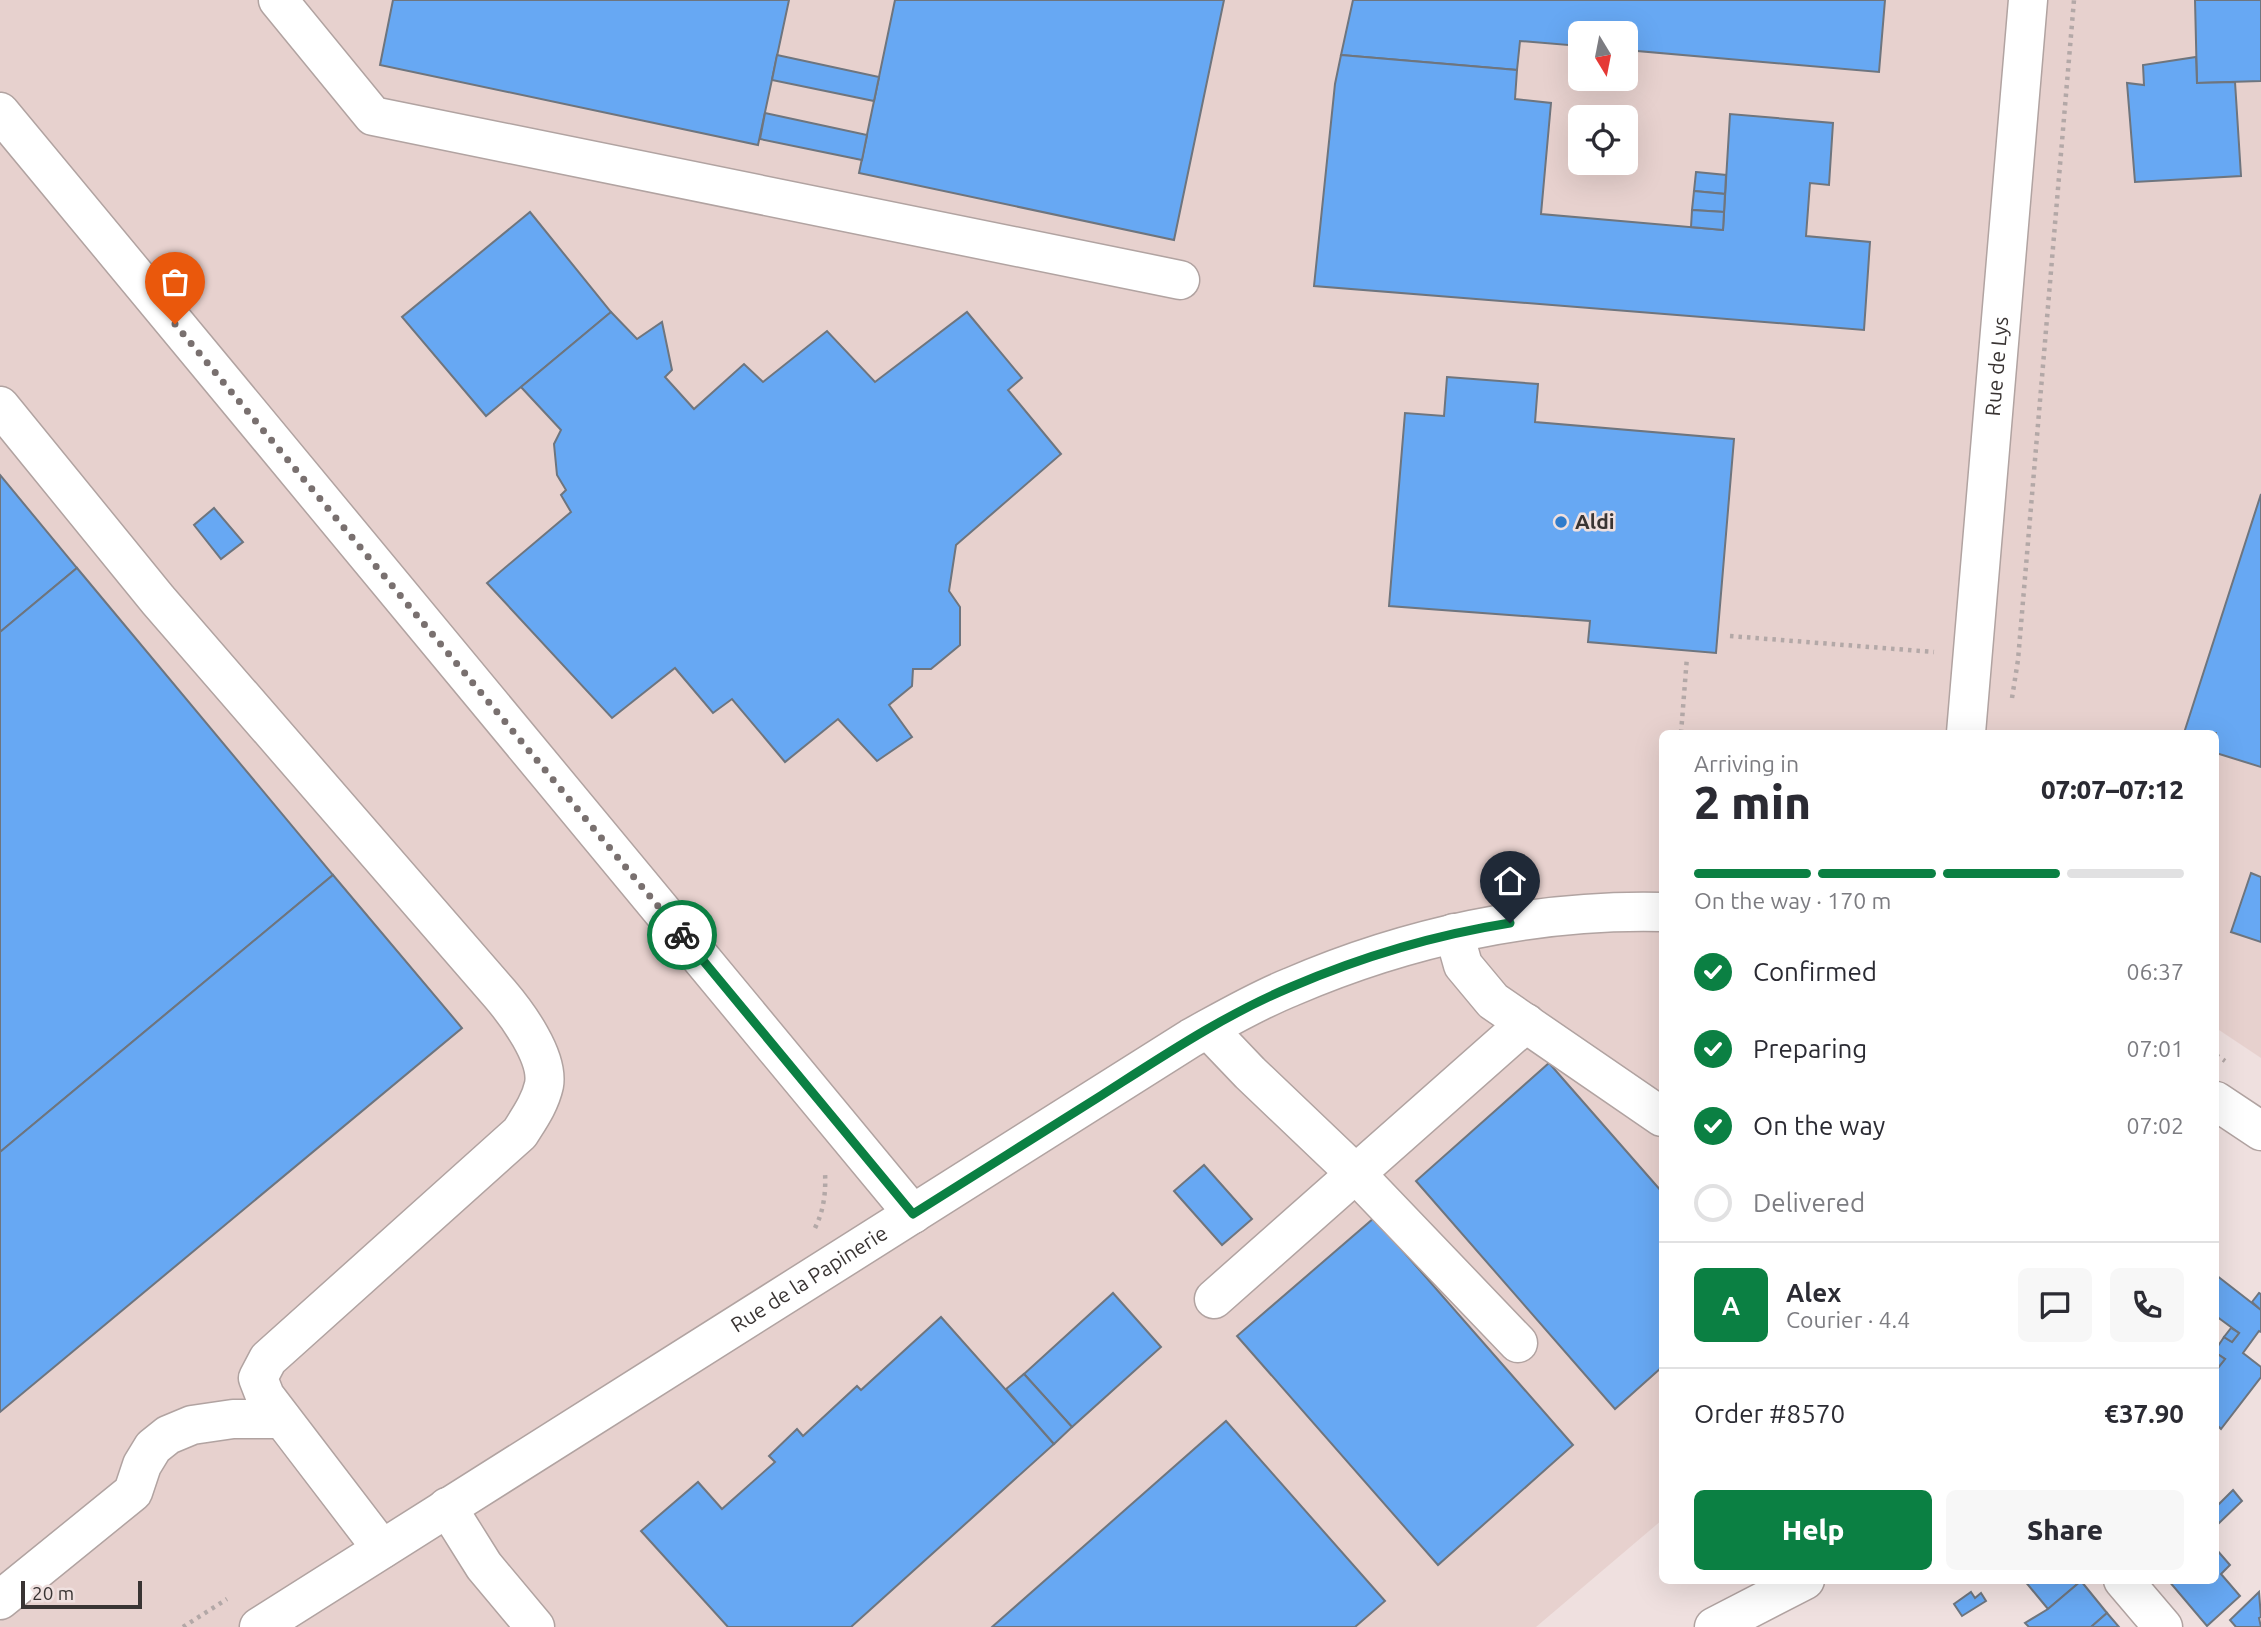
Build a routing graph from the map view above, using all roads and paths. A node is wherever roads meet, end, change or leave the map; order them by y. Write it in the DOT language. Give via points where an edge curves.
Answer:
graph roads {
  1 [pos="278,0"];
  2 [pos="2028,0"];
  3 [pos="2074,0"];
  4 [pos="0,113"];
  5 [pos="1180,279"];
  6 [pos="0,406"];
  7 [pos="1730,636"];
  8 [pos="1942,652"];
  9 [pos="1687,657"];
  10 [pos="2010,709"];
  11 [pos="1681,730"];
  12 [pos="1966,730"];
  13 [pos="1659,912"];
  14 [pos="1454,933"];
  15 [pos="1527,1023"];
  16 [pos="1208,1028"];
  17 [pos="2219,1103"];
  18 [pos="1659,1115"];
  19 [pos="2261,1131"];
  20 [pos="1356,1174"];
  21 [pos="913,1214"];
  22 [pos="1214,1300"];
  23 [pos="1518,1343"];
  24 [pos="282,1419"];
  25 [pos="447,1507"];
  26 [pos="382,1549"];
  27 [pos="1797,1584"];
  28 [pos="2126,1584"];
  29 [pos="0,1600"];
  30 [pos="259,1627"];
  31 [pos="535,1627"];
  32 [pos="1714,1627"];
  33 [pos="2163,1627"];
  1 -- 5 [label="street" via="373,116"];
  2 -- 12 [label="street, Rue de Lys"];
  3 -- 10 [label="path" via="2018,660"];
  4 -- 21 [label="street"];
  6 -- 24 [label="street" via="158,600 500,994 530,1034 540,1061 545,1082 537,1107 520,1133 268,1359 258,1378"];
  7 -- 8 [label="path"];
  9 -- 11 [label="path"];
  13 -- 14 [label="street, Rue de la Papinerie" via="1567,916"];
  14 -- 15 [label="street" via="1464,965 1493,1001"];
  14 -- 16 [label="street, Rue de la Papinerie" via="1337,968"];
  15 -- 18 [label="street"];
  15 -- 20 [label="street"];
  16 -- 20 [label="street"];
  16 -- 21 [label="street, Rue de la Papinerie"];
  17 -- 19 [label="street"];
  20 -- 22 [label="street"];
  20 -- 23 [label="street"];
  21 -- 25 [label="street, Rue de la Papinerie"];
  24 -- 26 [label="street"];
  24 -- 29 [label="street" via="219,1421 168,1435 153,1447 133,1492"];
  25 -- 26 [label="street, Rue de la Papinerie"];
  25 -- 31 [label="street" via="484,1566"];
  26 -- 30 [label="street, Rue de la Papinerie"];
  27 -- 32 [label="street"];
  28 -- 33 [label="street"];
}
